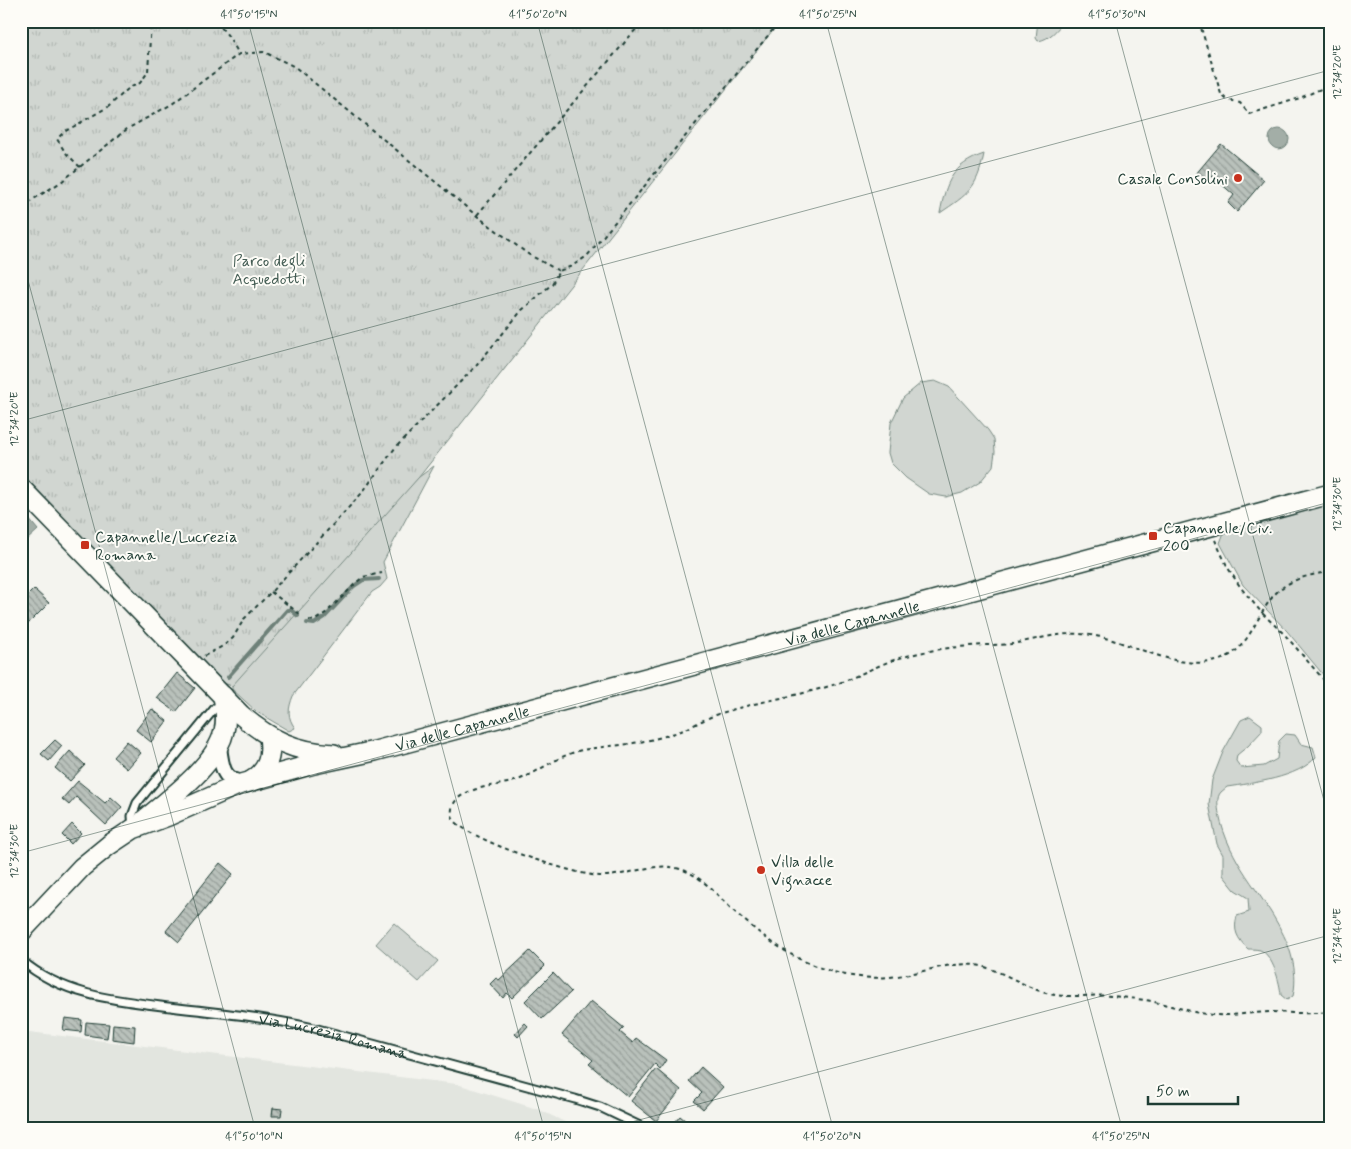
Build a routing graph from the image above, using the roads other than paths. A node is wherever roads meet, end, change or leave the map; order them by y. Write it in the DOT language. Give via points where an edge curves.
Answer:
graph roads {
  1 [pos="21,488"];
  2 [pos="1330,494"];
  3 [pos="219,702"];
  4 [pos="264,733"];
  5 [pos="219,746"];
  6 [pos="375,751"];
  7 [pos="250,782"];
  8 [pos="133,829"];
  9 [pos="21,932"];
  10 [pos="21,960"];
  11 [pos="644,1128"];
  1 -- 3 [label="street, Via delle Capannelle" via="191,662"];
  2 -- 6 [label="street, Via delle Capannelle"];
  3 -- 4 [label="street, Via delle Capannelle"];
  3 -- 5 [label="street" via="226,724"];
  3 -- 8 [label="lane" via="137,803 132,816"];
  4 -- 5 [label="street" via="233,736"];
  4 -- 6 [label="street, Via delle Capannelle" via="313,753"];
  4 -- 7 [label="street" via="271,748 268,764 260,776"];
  5 -- 7 [label="street" via="226,774 236,782"];
  5 -- 8 [label="street" via="179,792"];
  6 -- 7 [label="street, Via delle Capannelle"];
  7 -- 8 [label="street"];
  8 -- 9 [label="street" via="82,867"];
  10 -- 11 [label="lane, Via Lucrezia Romana" via="51,980 88,995 321,1029 575,1099"];
}
